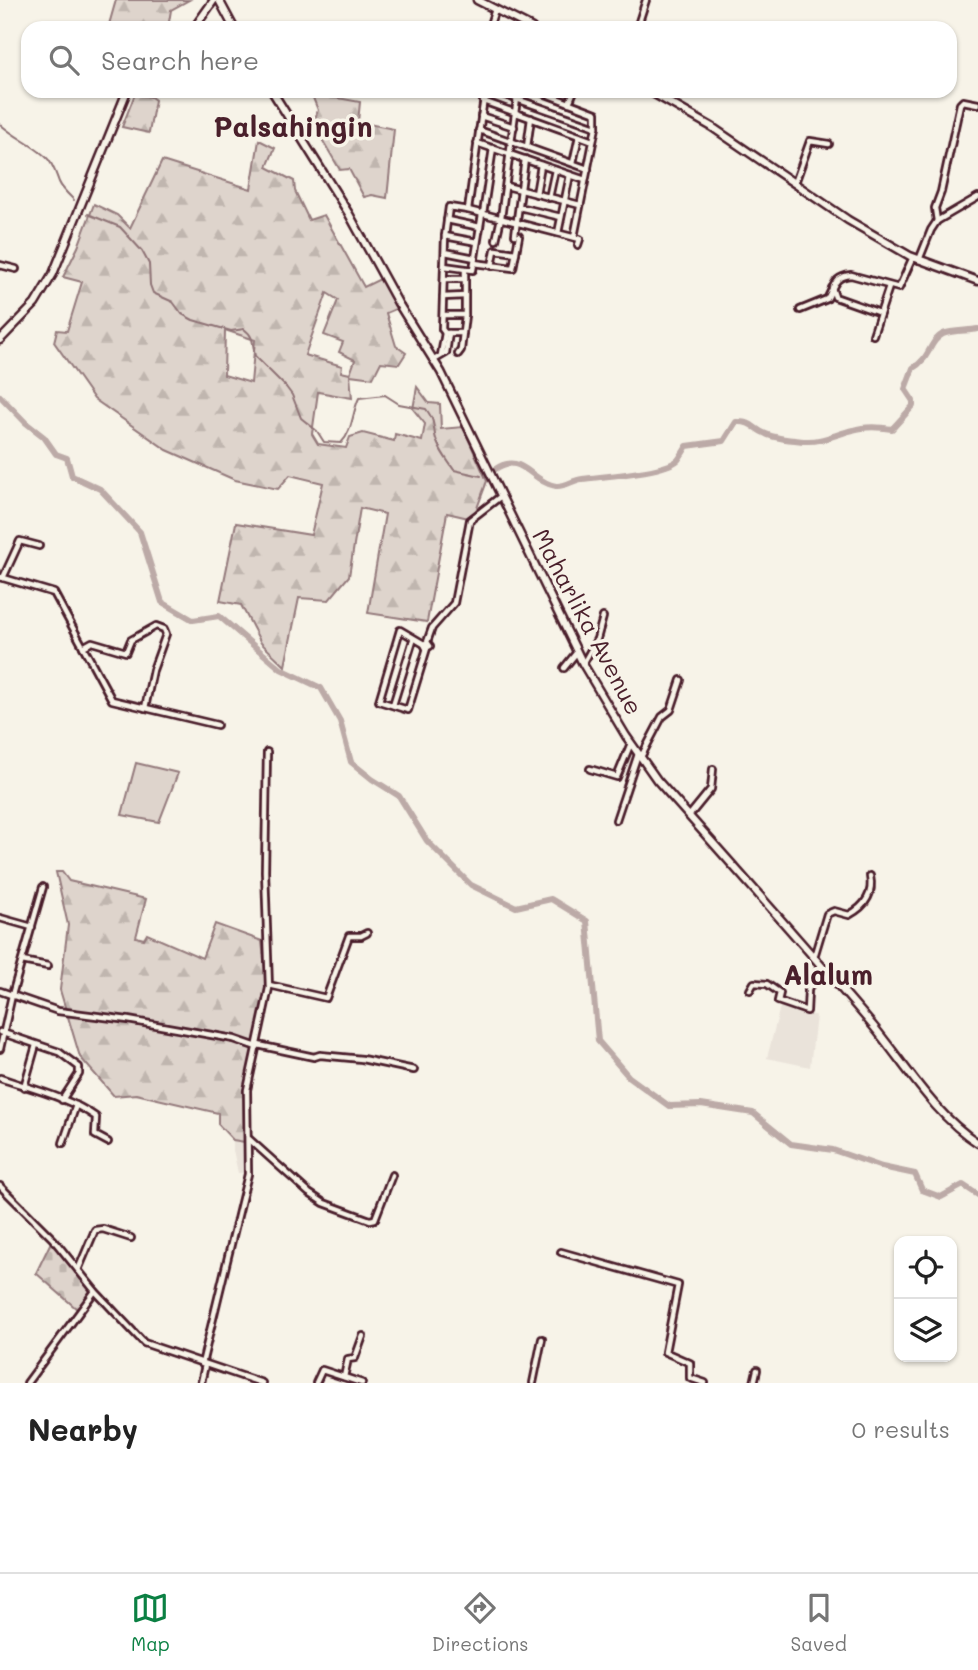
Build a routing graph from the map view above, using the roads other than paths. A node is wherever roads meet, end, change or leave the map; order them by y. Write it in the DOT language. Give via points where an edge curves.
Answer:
graph roads {
  1 [pos="216,0"];
  2 [pos="477,0"];
  3 [pos="646,0"];
  4 [pos="495,9"];
  5 [pos="200,21"];
  6 [pos="230,21"];
  7 [pos="491,21"];
  8 [pos="518,21"];
  9 [pos="639,21"];
  10 [pos="124,98"];
  11 [pos="276,98"];
  12 [pos="484,98"];
  13 [pos="512,98"];
  14 [pos="561,98"];
  15 [pos="571,98"];
  16 [pos="661,98"];
  17 [pos="517,100"];
  18 [pos="483,102"];
  19 [pos="569,103"];
  20 [pos="978,104"];
  21 [pos="516,113"];
  22 [pos="481,116"];
  23 [pos="531,118"];
  24 [pos="514,127"];
  25 [pos="596,127"];
  26 [pos="479,130"];
  27 [pos="579,136"];
  28 [pos="512,141"];
  29 [pos="593,141"];
  30 [pos="477,143"];
  31 [pos="829,144"];
  32 [pos="527,146"];
  33 [pos="493,148"];
  34 [pos="510,154"];
  35 [pos="525,159"];
  36 [pos="573,163"];
  37 [pos="541,165"];
  38 [pos="588,169"];
  39 [pos="555,170"];
  40 [pos="570,175"];
  41 [pos="585,180"];
  42 [pos="796,183"];
  43 [pos="506,186"];
  44 [pos="521,190"];
  45 [pos="536,194"];
  46 [pos="978,197"];
  47 [pos="550,198"];
  48 [pos="565,201"];
  49 [pos="580,205"];
  50 [pos="519,207"];
  51 [pos="468,210"];
  52 [pos="483,214"];
  53 [pos="561,217"];
  54 [pos="501,218"];
  55 [pos="447,220"];
  56 [pos="517,222"];
  57 [pos="937,222"];
  58 [pos="480,227"];
  59 [pos="558,233"];
  60 [pos="445,236"];
  61 [pos="574,237"];
  62 [pos="496,240"];
  63 [pos="477,242"];
  64 [pos="578,245"];
  65 [pos="444,252"];
  66 [pos="516,253"];
  67 [pos="916,258"];
  68 [pos="474,260"];
  69 [pos="0,265"];
  70 [pos="444,266"];
  71 [pos="492,266"];
  72 [pos="16,269"];
  73 [pos="465,269"];
  74 [pos="444,279"];
  75 [pos="465,279"];
  76 [pos="978,281"];
  77 [pos="889,287"];
  78 [pos="832,288"];
  79 [pos="465,296"];
  80 [pos="443,297"];
  81 [pos="800,310"];
  82 [pos="880,313"];
  83 [pos="443,315"];
  84 [pos="465,315"];
  85 [pos="447,333"];
  86 [pos="463,333"];
  87 [pos="873,335"];
  88 [pos="0,340"];
  89 [pos="458,354"];
  90 [pos="437,358"];
  91 [pos="501,496"];
  92 [pos="39,546"];
  93 [pos="2,578"];
  94 [pos="603,617"];
  95 [pos="413,640"];
  96 [pos="426,645"];
  97 [pos="83,647"];
  98 [pos="577,652"];
  99 [pos="583,664"];
  100 [pos="564,668"];
  101 [pos="681,680"];
  102 [pos="393,705"];
  103 [pos="145,708"];
  104 [pos="217,725"];
  105 [pos="631,743"];
  106 [pos="267,752"];
  107 [pos="639,755"];
  108 [pos="590,769"];
  109 [pos="713,769"];
  110 [pos="689,816"];
  111 [pos="616,820"];
  112 [pos="870,876"];
  113 [pos="43,887"];
  114 [pos="0,918"];
  115 [pos="32,927"];
  116 [pos="367,933"];
  117 [pos="814,957"];
  118 [pos="22,961"];
  119 [pos="821,965"];
  120 [pos="48,966"];
  121 [pos="269,985"];
  122 [pos="750,990"];
  123 [pos="0,991"];
  124 [pos="12,995"];
  125 [pos="2,1032"];
  126 [pos="36,1045"];
  127 [pos="257,1046"];
  128 [pos="0,1049"];
  129 [pos="414,1070"];
  130 [pos="0,1078"];
  131 [pos="24,1087"];
  132 [pos="62,1100"];
  133 [pos="76,1105"];
  134 [pos="249,1139"];
  135 [pos="108,1142"];
  136 [pos="63,1143"];
  137 [pos="978,1143"];
  138 [pos="391,1175"];
  139 [pos="0,1186"];
  140 [pos="131,1238"];
  141 [pos="561,1252"];
  142 [pos="78,1270"];
  143 [pos="94,1291"];
  144 [pos="363,1336"];
  145 [pos="542,1339"];
  146 [pos="203,1364"];
  147 [pos="757,1370"];
  148 [pos="344,1377"];
  149 [pos="27,1383"];
  150 [pos="201,1383"];
  151 [pos="262,1383"];
  152 [pos="316,1383"];
  153 [pos="362,1383"];
  154 [pos="533,1383"];
  155 [pos="705,1383"];
  156 [pos="754,1383"];
  1 -- 5 [label="main road"];
  1 -- 6 [label="main road"];
  2 -- 4 [label="main road"];
  3 -- 9 [label="street"];
  4 -- 7 [label="street"];
  4 -- 8 [label="main road"];
  10 -- 88 [label="main road" via="53,274 35,304"];
  11 -- 90 [label="main road, Maharlika Avenue" via="398,303"];
  12 -- 18 [label="street"];
  13 -- 17 [label="street"];
  14 -- 19 [label="street"];
  15 -- 19 [label="street"];
  16 -- 42 [label="main road"];
  17 -- 21 [label="street"];
  17 -- 25 [label="street"];
  18 -- 21 [label="street"];
  18 -- 22 [label="street"];
  19 -- 25 [label="street" via="596,113"];
  20 -- 57 [label="street" via="960,104 935,208"];
  21 -- 23 [label="street"];
  21 -- 24 [label="street"];
  22 -- 24 [label="street"];
  22 -- 26 [label="street"];
  23 -- 27 [label="street"];
  23 -- 32 [label="street"];
  24 -- 28 [label="street"];
  25 -- 29 [label="street"];
  26 -- 28 [label="street"];
  26 -- 30 [label="street"];
  27 -- 29 [label="street"];
  27 -- 36 [label="street"];
  28 -- 32 [label="street"];
  28 -- 34 [label="street"];
  29 -- 38 [label="street"];
  30 -- 33 [label="street"];
  30 -- 51 [label="street"];
  31 -- 42 [label="street" via="810,141"];
  32 -- 36 [label="street"];
  33 -- 34 [label="street"];
  33 -- 52 [label="street"];
  34 -- 35 [label="street"];
  34 -- 43 [label="street"];
  35 -- 37 [label="street"];
  35 -- 44 [label="street"];
  36 -- 38 [label="street"];
  37 -- 39 [label="street"];
  37 -- 45 [label="street"];
  38 -- 41 [label="street"];
  39 -- 40 [label="street"];
  39 -- 47 [label="street"];
  40 -- 41 [label="street"];
  40 -- 48 [label="street"];
  41 -- 49 [label="street"];
  42 -- 67 [label="main road" via="848,220"];
  43 -- 44 [label="street"];
  43 -- 54 [label="street"];
  44 -- 45 [label="street"];
  44 -- 50 [label="street"];
  45 -- 47 [label="street"];
  46 -- 57 [label="street"];
  47 -- 48 [label="street"];
  48 -- 49 [label="street"];
  48 -- 53 [label="street"];
  49 -- 61 [label="street"];
  50 -- 53 [label="street"];
  50 -- 56 [label="street"];
  51 -- 52 [label="street"];
  51 -- 55 [label="street" via="449,207"];
  52 -- 54 [label="street"];
  52 -- 58 [label="street"];
  53 -- 59 [label="street"];
  54 -- 56 [label="street"];
  54 -- 62 [label="street"];
  55 -- 58 [label="street"];
  55 -- 60 [label="street"];
  56 -- 59 [label="street"];
  56 -- 66 [label="street"];
  57 -- 67 [label="street"];
  58 -- 63 [label="street"];
  59 -- 61 [label="street"];
  60 -- 63 [label="street"];
  60 -- 65 [label="street"];
  61 -- 64 [label="street" via="580,239"];
  63 -- 68 [label="street"];
  65 -- 68 [label="street"];
  65 -- 70 [label="street"];
  66 -- 71 [label="street" via="513,268"];
  66 -- 71 [label="street" via="495,250"];
  67 -- 76 [label="main road"];
  67 -- 77 [label="street" via="901,286"];
  68 -- 71 [label="street"];
  68 -- 73 [label="street" via="473,270"];
  69 -- 72 [label="street"];
  70 -- 73 [label="street"];
  70 -- 74 [label="street"];
  73 -- 75 [label="street"];
  74 -- 75 [label="street"];
  74 -- 80 [label="street"];
  75 -- 79 [label="street"];
  77 -- 78 [label="street" via="851,275 837,278"];
  77 -- 82 [label="street"];
  78 -- 81 [label="street" via="822,303"];
  78 -- 82 [label="street" via="835,297"];
  79 -- 80 [label="street"];
  79 -- 84 [label="street"];
  80 -- 83 [label="street"];
  82 -- 87 [label="street"];
  83 -- 84 [label="street"];
  83 -- 85 [label="street" via="442,329"];
  84 -- 86 [label="street"];
  85 -- 86 [label="street"];
  85 -- 90 [label="street"];
  86 -- 89 [label="street"];
  90 -- 91 [label="main road, Maharlika Avenue"];
  91 -- 96 [label="street" via="470,520 454,603 438,620"];
  91 -- 98 [label="main road, Maharlika Avenue"];
  92 -- 93 [label="street" via="20,541"];
  93 -- 97 [label="street" via="54,593"];
  94 -- 99 [label="street"];
  95 -- 96 [label="street"];
  95 -- 102 [label="street"];
  95 -- 102 [label="street" via="400,630 379,701"];
  96 -- 102 [label="street" via="408,710"];
  97 -- 103 [label="street" via="112,700"];
  97 -- 103 [label="street" via="92,642 126,652 131,640 156,626 164,629"];
  98 -- 99 [label="main road, Maharlika Avenue"];
  98 -- 100 [label="street"];
  99 -- 105 [label="main road, Maharlika Avenue"];
  101 -- 107 [label="street" via="671,710"];
  103 -- 104 [label="street"];
  105 -- 107 [label="main road, Maharlika Avenue"];
  105 -- 108 [label="street" via="617,777"];
  106 -- 121 [label="street"];
  107 -- 110 [label="main road, Maharlika Avenue"];
  107 -- 111 [label="street"];
  109 -- 110 [label="street" via="711,789"];
  110 -- 117 [label="main road, Maharlika Avenue"];
  112 -- 117 [label="street" via="863,907 849,915 827,914"];
  113 -- 115 [label="street"];
  114 -- 115 [label="street"];
  115 -- 118 [label="street"];
  116 -- 121 [label="street" via="349,936 326,998"];
  117 -- 119 [label="main road, Maharlika Avenue"];
  118 -- 120 [label="street"];
  118 -- 124 [label="street"];
  119 -- 122 [label="street" via="808,990 807,1011 778,1001 780,993 767,985 754,983"];
  119 -- 137 [label="main road, Maharlika Avenue" via="942,1114"];
  121 -- 127 [label="street"];
  123 -- 124 [label="street"];
  124 -- 125 [label="street"];
  124 -- 127 [label="street" via="58,1011"];
  125 -- 126 [label="street"];
  125 -- 128 [label="street"];
  126 -- 131 [label="street"];
  126 -- 132 [label="street" via="59,1052 79,1067"];
  127 -- 129 [label="street"];
  127 -- 134 [label="street" via="247,1090"];
  130 -- 131 [label="street"];
  131 -- 132 [label="street"];
  132 -- 133 [label="street"];
  133 -- 135 [label="street" via="96,1117 95,1135"];
  133 -- 136 [label="street"];
  134 -- 138 [label="street" via="309,1193 370,1220 375,1219"];
  134 -- 146 [label="street" via="248,1174"];
  139 -- 142 [label="street"];
  140 -- 142 [label="street" via="95,1230"];
  141 -- 155 [label="street" via="678,1285 664,1352 690,1363 690,1378"];
  142 -- 143 [label="street"];
  143 -- 146 [label="street" via="144,1343"];
  143 -- 149 [label="street"];
  144 -- 148 [label="street" via="355,1358 348,1359"];
  145 -- 154 [label="street"];
  146 -- 150 [label="street"];
  146 -- 151 [label="street"];
  147 -- 156 [label="street"];
  148 -- 152 [label="street" via="320,1370"];
  148 -- 153 [label="street"];
}
